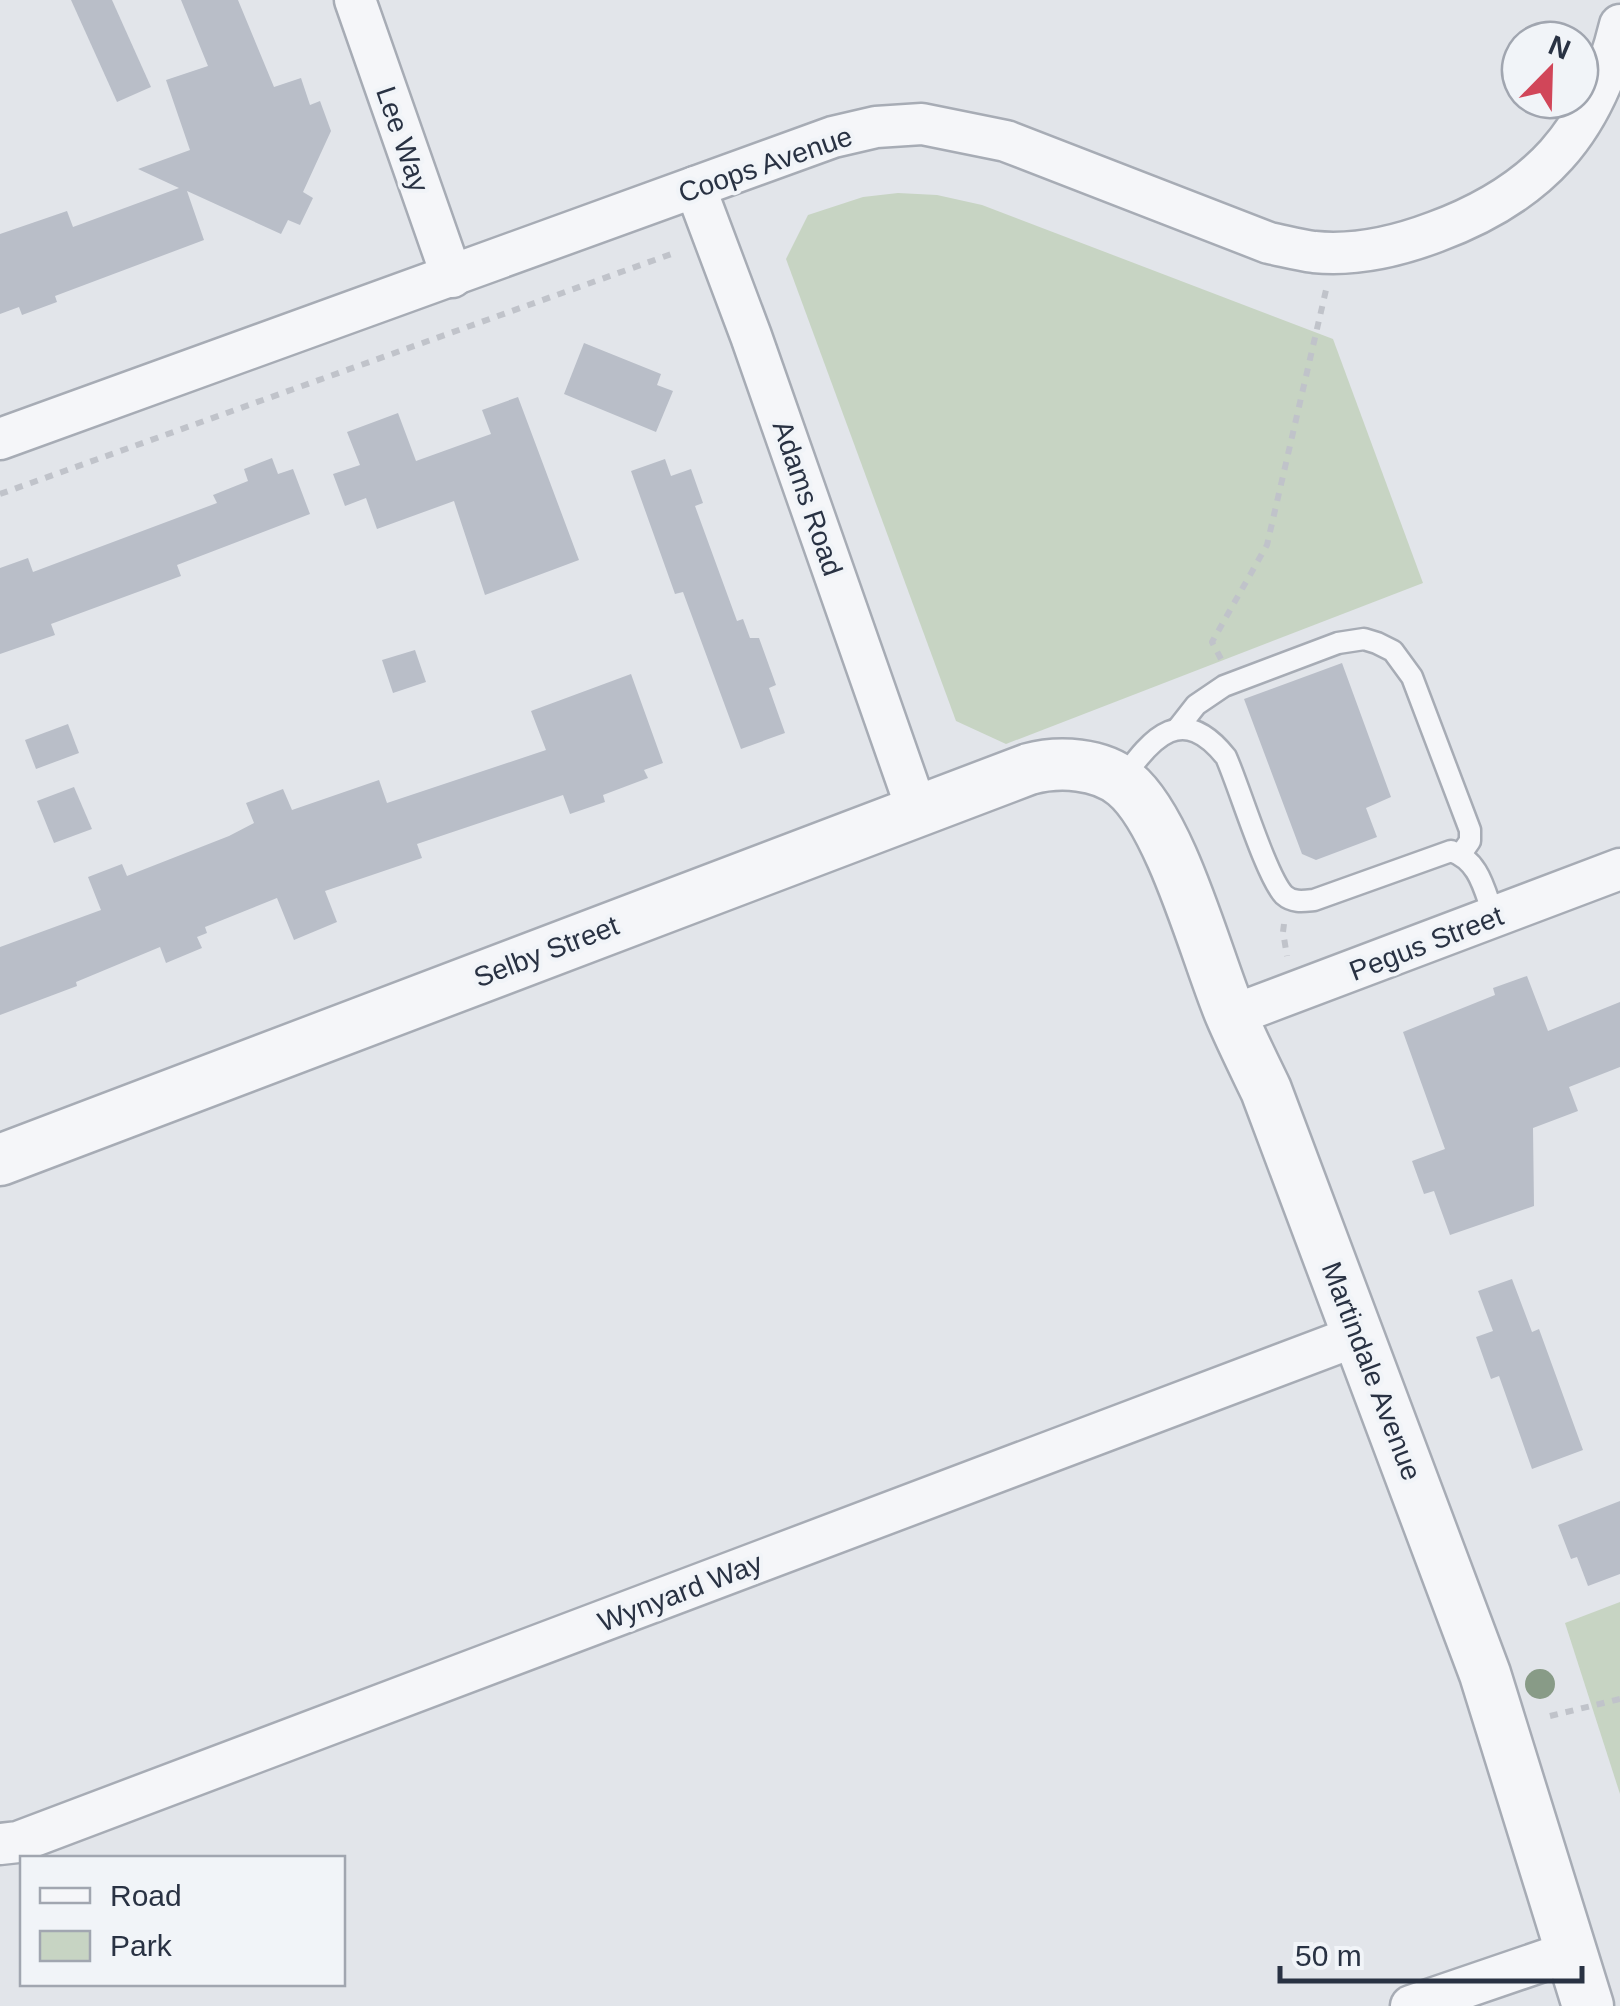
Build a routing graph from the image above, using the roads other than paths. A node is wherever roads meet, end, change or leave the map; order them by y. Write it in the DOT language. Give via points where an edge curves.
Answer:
graph roads {
  1 [pos="355,0"];
  2 [pos="1620,25"];
  3 [pos="695,187"];
  4 [pos="452,277"];
  5 [pos="0,439"];
  6 [pos="1178,728"];
  7 [pos="1109,775"];
  8 [pos="917,810"];
  9 [pos="1460,854"];
  10 [pos="1620,869"];
  11 [pos="1494,916"];
  12 [pos="1232,1016"];
  13 [pos="0,1160"];
  14 [pos="1359,1335"];
  15 [pos="0,1844"];
  16 [pos="1572,1951"];
  17 [pos="1411,2006"];
  18 [pos="1588,2006"];
  1 -- 4 [label="street, Lee Way"];
  2 -- 3 [label="street, Coops Avenue" via="1588,110 1544,169 1500,203 1408,242 1347,252 1269,243 1006,141 922,124 833,136"];
  3 -- 4 [label="street, Coops Avenue"];
  3 -- 8 [label="street, Adams Road"];
  4 -- 5 [label="street, Coops Avenue"];
  6 -- 7 [label="lane"];
  6 -- 9 [label="lane" via="1203,735 1226,757 1270,868 1290,899 1314,900 1443,852"];
  6 -- 9 [label="lane" via="1224,686 1338,643 1378,643 1412,677 1470,830"];
  7 -- 8 [label="street, Selby Street" via="1041,766"];
  7 -- 12 [label="street, Martindale Avenue" via="1160,830"];
  8 -- 13 [label="street, Selby Street"];
  9 -- 11 [label="lane" via="1478,871"];
  10 -- 11 [label="street, Pegus Street"];
  11 -- 12 [label="street, Pegus Street"];
  12 -- 14 [label="street, Martindale Avenue"];
  14 -- 15 [label="street, Wynyard Way"];
  14 -- 16 [label="street, Martindale Avenue" via="1485,1674"];
  16 -- 17 [label="street"];
  16 -- 18 [label="street, Martindale Avenue"];
}
